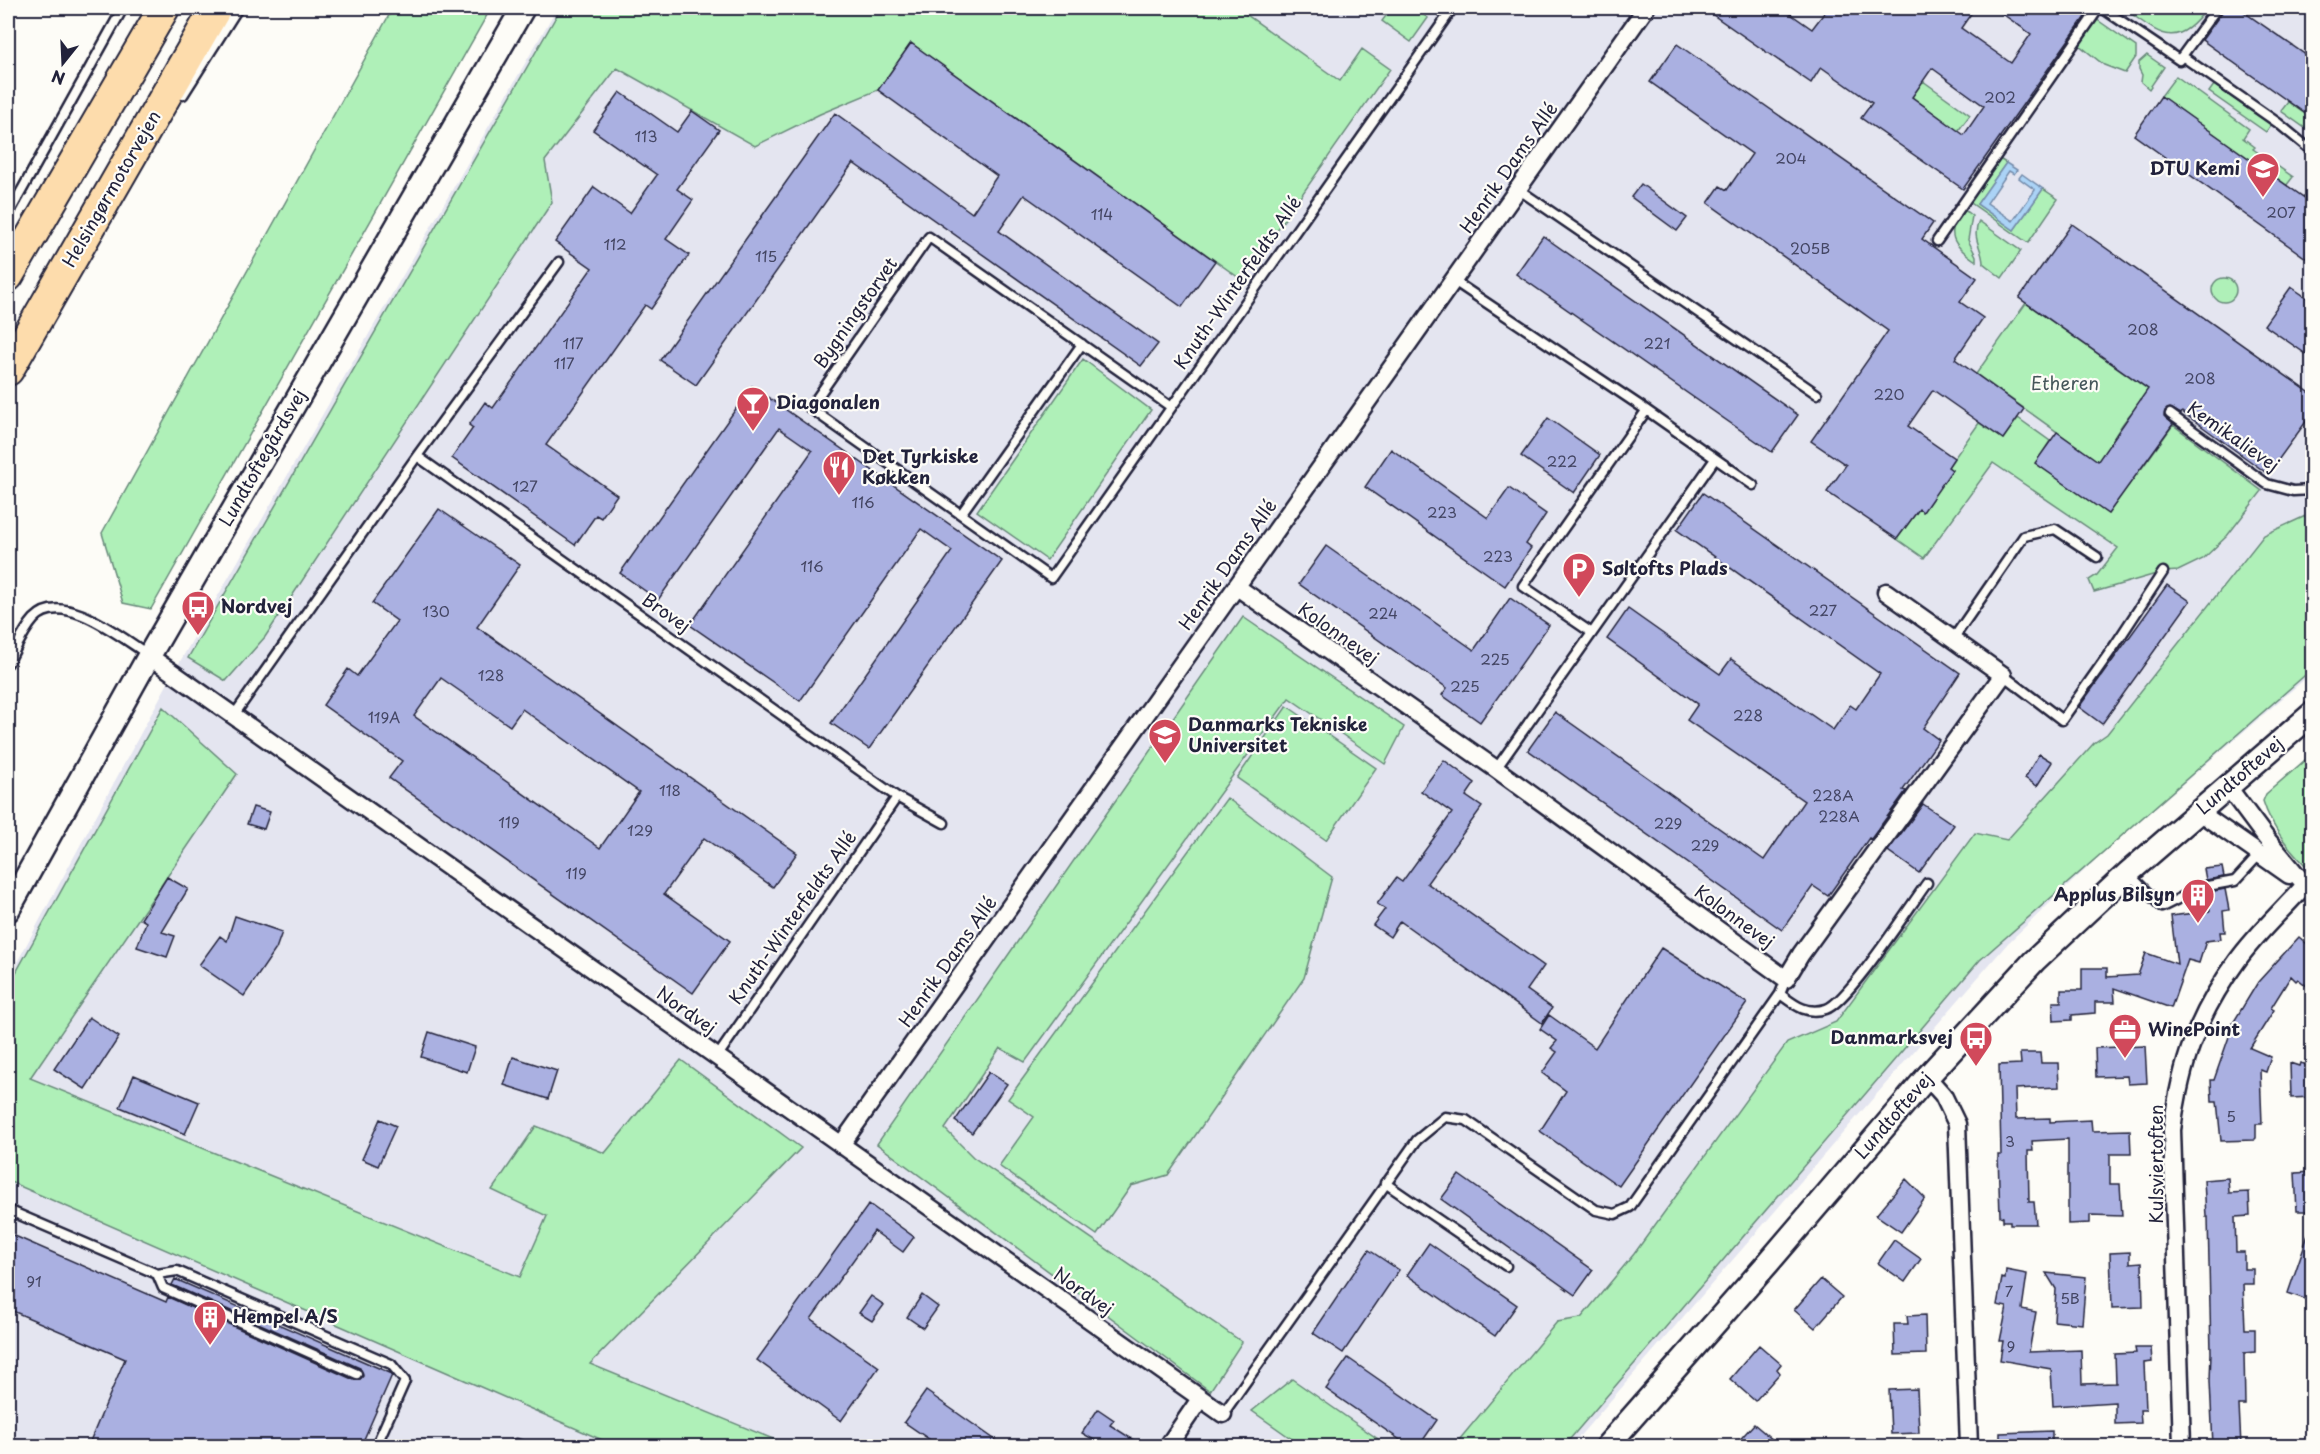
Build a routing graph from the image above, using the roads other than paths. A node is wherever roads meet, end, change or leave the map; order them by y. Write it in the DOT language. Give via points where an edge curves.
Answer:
graph roads {
  1 [pos="123,8"];
  2 [pos="164,8"];
  3 [pos="216,8"];
  4 [pos="238,8"];
  5 [pos="523,8"];
  6 [pos="1453,8"];
  7 [pos="1647,8"];
  8 [pos="2101,8"];
  9 [pos="2217,8"];
  10 [pos="2182,56"];
  11 [pos="175,106"];
  12 [pos="155,133"];
  13 [pos="2313,151"];
  14 [pos="1518,189"];
  15 [pos="102,205"];
  16 [pos="8,215"];
  17 [pos="1937,241"];
  18 [pos="559,262"];
  19 [pos="8,276"];
  20 [pos="1454,281"];
  21 [pos="1082,344"];
  22 [pos="8,370"];
  23 [pos="1817,394"];
  24 [pos="1171,407"];
  25 [pos="1646,411"];
  26 [pos="2170,414"];
  27 [pos="417,456"];
  28 [pos="1715,459"];
  29 [pos="1753,485"];
  30 [pos="2313,490"];
  31 [pos="961,514"];
  32 [pos="2097,557"];
  33 [pos="2163,572"];
  34 [pos="1051,578"];
  35 [pos="1237,587"];
  36 [pos="1886,592"];
  37 [pos="1592,633"];
  38 [pos="1953,639"];
  39 [pos="149,656"];
  40 [pos="8,663"];
  41 [pos="2003,675"];
  42 [pos="2313,714"];
  43 [pos="234,715"];
  44 [pos="1496,769"];
  45 [pos="2228,787"];
  46 [pos="897,797"];
  47 [pos="2199,812"];
  48 [pos="944,823"];
  49 [pos="2259,855"];
  50 [pos="2128,873"];
  51 [pos="1927,883"];
  52 [pos="2308,890"];
  53 [pos="8,910"];
  54 [pos="1783,986"];
  55 [pos="717,1057"];
  56 [pos="1927,1077"];
  57 [pos="841,1145"];
  58 [pos="1384,1183"];
  59 [pos="8,1210"];
  60 [pos="1506,1266"];
  61 [pos="157,1274"];
  62 [pos="357,1374"];
  63 [pos="1200,1399"];
  64 [pos="1223,1414"];
  65 [pos="376,1446"];
  66 [pos="514,1446"];
  67 [pos="522,1446"];
  68 [pos="1168,1446"];
  69 [pos="1607,1446"];
  70 [pos="1969,1446"];
  71 [pos="2182,1446"];
  1 -- 16 [label="lane"];
  2 -- 19 [label="highway"];
  3 -- 15 [label="highway, Helsingørmotorvejen"];
  4 -- 11 [label="lane"];
  5 -- 39 [label="street, Lundtoftegårdsvej"];
  6 -- 24 [label="lane, Knuth-Winterfeldts Allé"];
  7 -- 14 [label="street, Henrik Dams Allé"];
  8 -- 10 [label="lane" via="2179,60"];
  8 -- 17 [label="lane"];
  9 -- 10 [label="lane"];
  10 -- 13 [label="lane"];
  12 -- 15 [label="lane"];
  14 -- 20 [label="street, Henrik Dams Allé"];
  14 -- 23 [label="lane"];
  15 -- 22 [label="highway, Helsingørmotorvejen"];
  18 -- 27 [label="lane"];
  20 -- 25 [label="lane"];
  20 -- 35 [label="street, Henrik Dams Allé"];
  21 -- 24 [label="lane, Bygningstorvet"];
  21 -- 31 [label="lane"];
  21 -- 31 [label="lane, Bygningstorvet" via="930,237 923,246 810,408"];
  24 -- 34 [label="lane, Knuth-Winterfeldts Allé"];
  25 -- 28 [label="lane"];
  25 -- 37 [label="lane" via="1522,586"];
  26 -- 30 [label="lane, Kemikalievej" via="2267,484"];
  27 -- 43 [label="lane"];
  27 -- 46 [label="lane, Brovej"];
  28 -- 29 [label="lane"];
  28 -- 37 [label="lane"];
  31 -- 34 [label="lane, Bygningstorvet"];
  32 -- 38 [label="lane" via="2055,529 2024,536"];
  33 -- 41 [label="lane" via="2062,720"];
  35 -- 44 [label="street, Kolonnevej"];
  35 -- 57 [label="street, Henrik Dams Allé"];
  36 -- 38 [label="street"];
  37 -- 44 [label="lane"];
  38 -- 41 [label="street"];
  39 -- 40 [label="lane" via="94,620 54,608 35,617"];
  39 -- 43 [label="street, Nordvej"];
  39 -- 53 [label="street, Lundtoftegårdsvej"];
  41 -- 54 [label="street" via="1801,954"];
  42 -- 45 [label="street, Lundtoftevej"];
  43 -- 55 [label="street, Nordvej"];
  44 -- 54 [label="street, Kolonnevej"];
  45 -- 47 [label="street, Lundtoftevej"];
  45 -- 52 [label="street"];
  46 -- 48 [label="lane, Brovej"];
  46 -- 55 [label="lane, Knuth-Winterfeldts Allé"];
  47 -- 49 [label="street"];
  47 -- 50 [label="street, Lundtoftevej"];
  49 -- 50 [label="lane" via="2235,881 2202,887 2162,907"];
  49 -- 52 [label="street"];
  50 -- 56 [label="street, Lundtoftevej" via="2034,961"];
  51 -- 54 [label="lane" via="1840,1000 1828,1008 1803,1010"];
  52 -- 71 [label="street, Kulsviertoften" via="2238,959 2209,1004 2190,1045 2178,1087 2172,1130"];
  54 -- 58 [label="lane" via="1630,1207 1615,1214 1596,1210 1466,1120 1445,1117 1417,1140"];
  55 -- 57 [label="street, Nordvej"];
  56 -- 69 [label="street, Lundtoftevej"];
  56 -- 70 [label="street" via="1943,1095 1957,1124"];
  57 -- 63 [label="street, Nordvej"];
  58 -- 60 [label="lane"];
  58 -- 64 [label="lane"];
  59 -- 61 [label="lane"];
  61 -- 62 [label="lane" via="163,1288"];
  61 -- 65 [label="lane" via="177,1271 391,1364 405,1381"];
  63 -- 64 [label="street, Nordvej"];
  63 -- 68 [label="street"];
  66 -- 67 [label="lane"];
}
